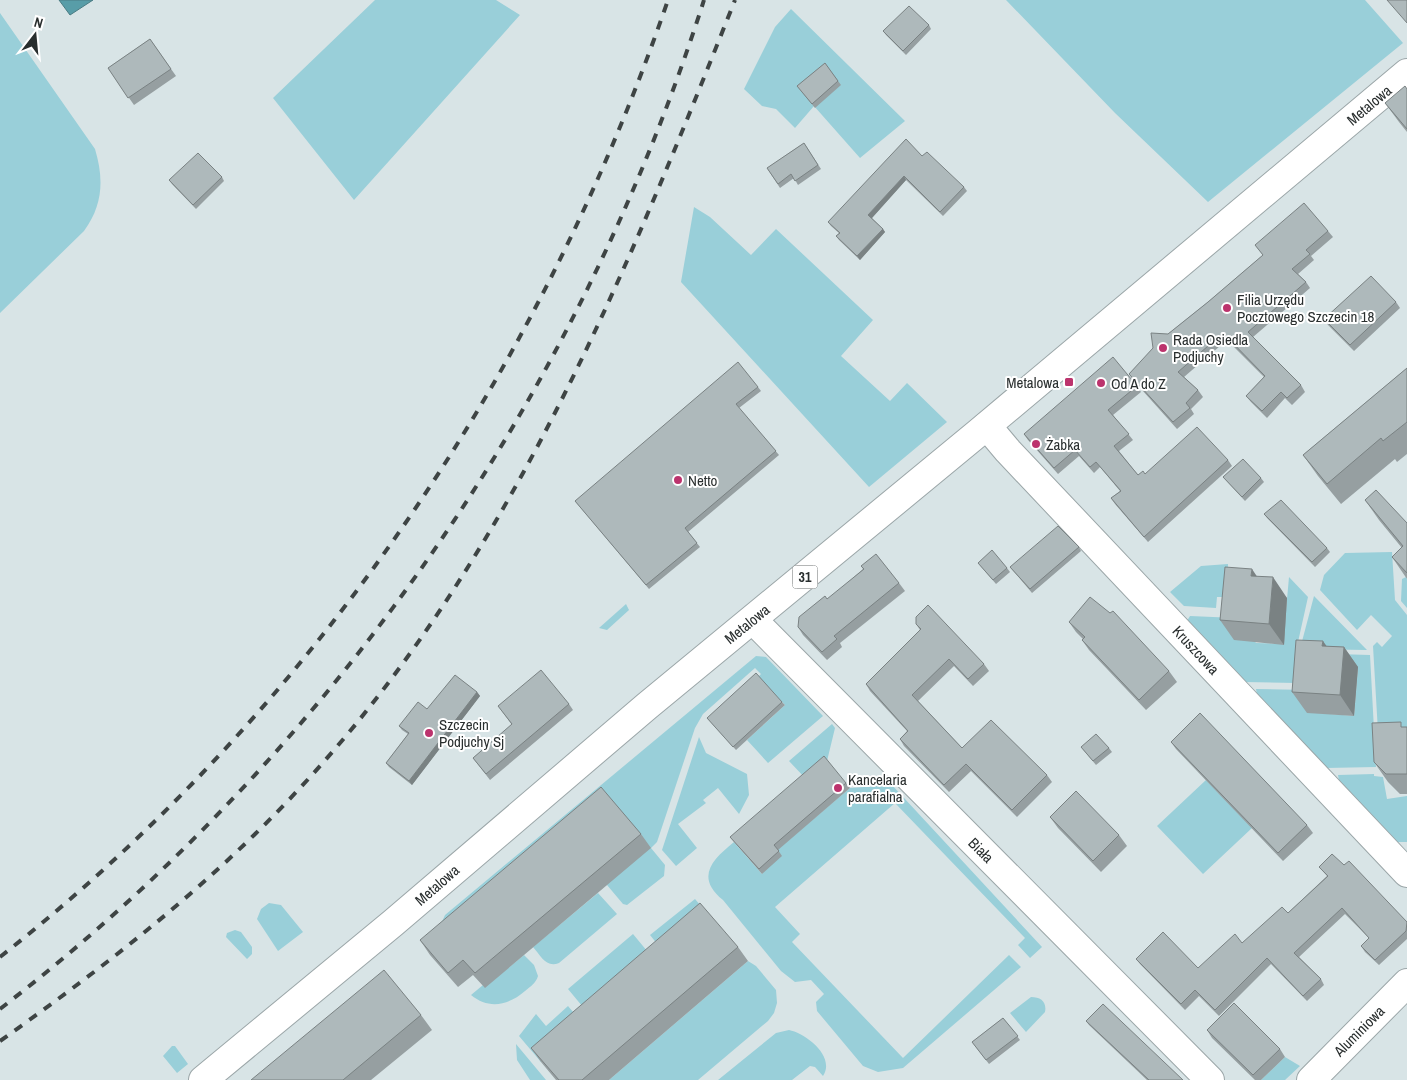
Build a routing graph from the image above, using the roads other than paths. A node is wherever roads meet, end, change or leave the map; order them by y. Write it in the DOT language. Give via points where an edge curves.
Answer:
graph roads {
  1 [pos="1407,73"];
  2 [pos="987,426"];
  3 [pos="753,620"];
  4 [pos="1407,873"];
  5 [pos="1407,983"];
  6 [pos="203,1080"];
  7 [pos="1210,1080"];
  8 [pos="1311,1080"];
  1 -- 2 [label="main road, Metalowa / 31"];
  2 -- 3 [label="main road, Metalowa / 31"];
  2 -- 4 [label="main road, Kruszcowa"];
  3 -- 6 [label="main road, Metalowa / 31"];
  3 -- 7 [label="main road, Biała"];
  5 -- 8 [label="main road, Aluminiowa"];
}
